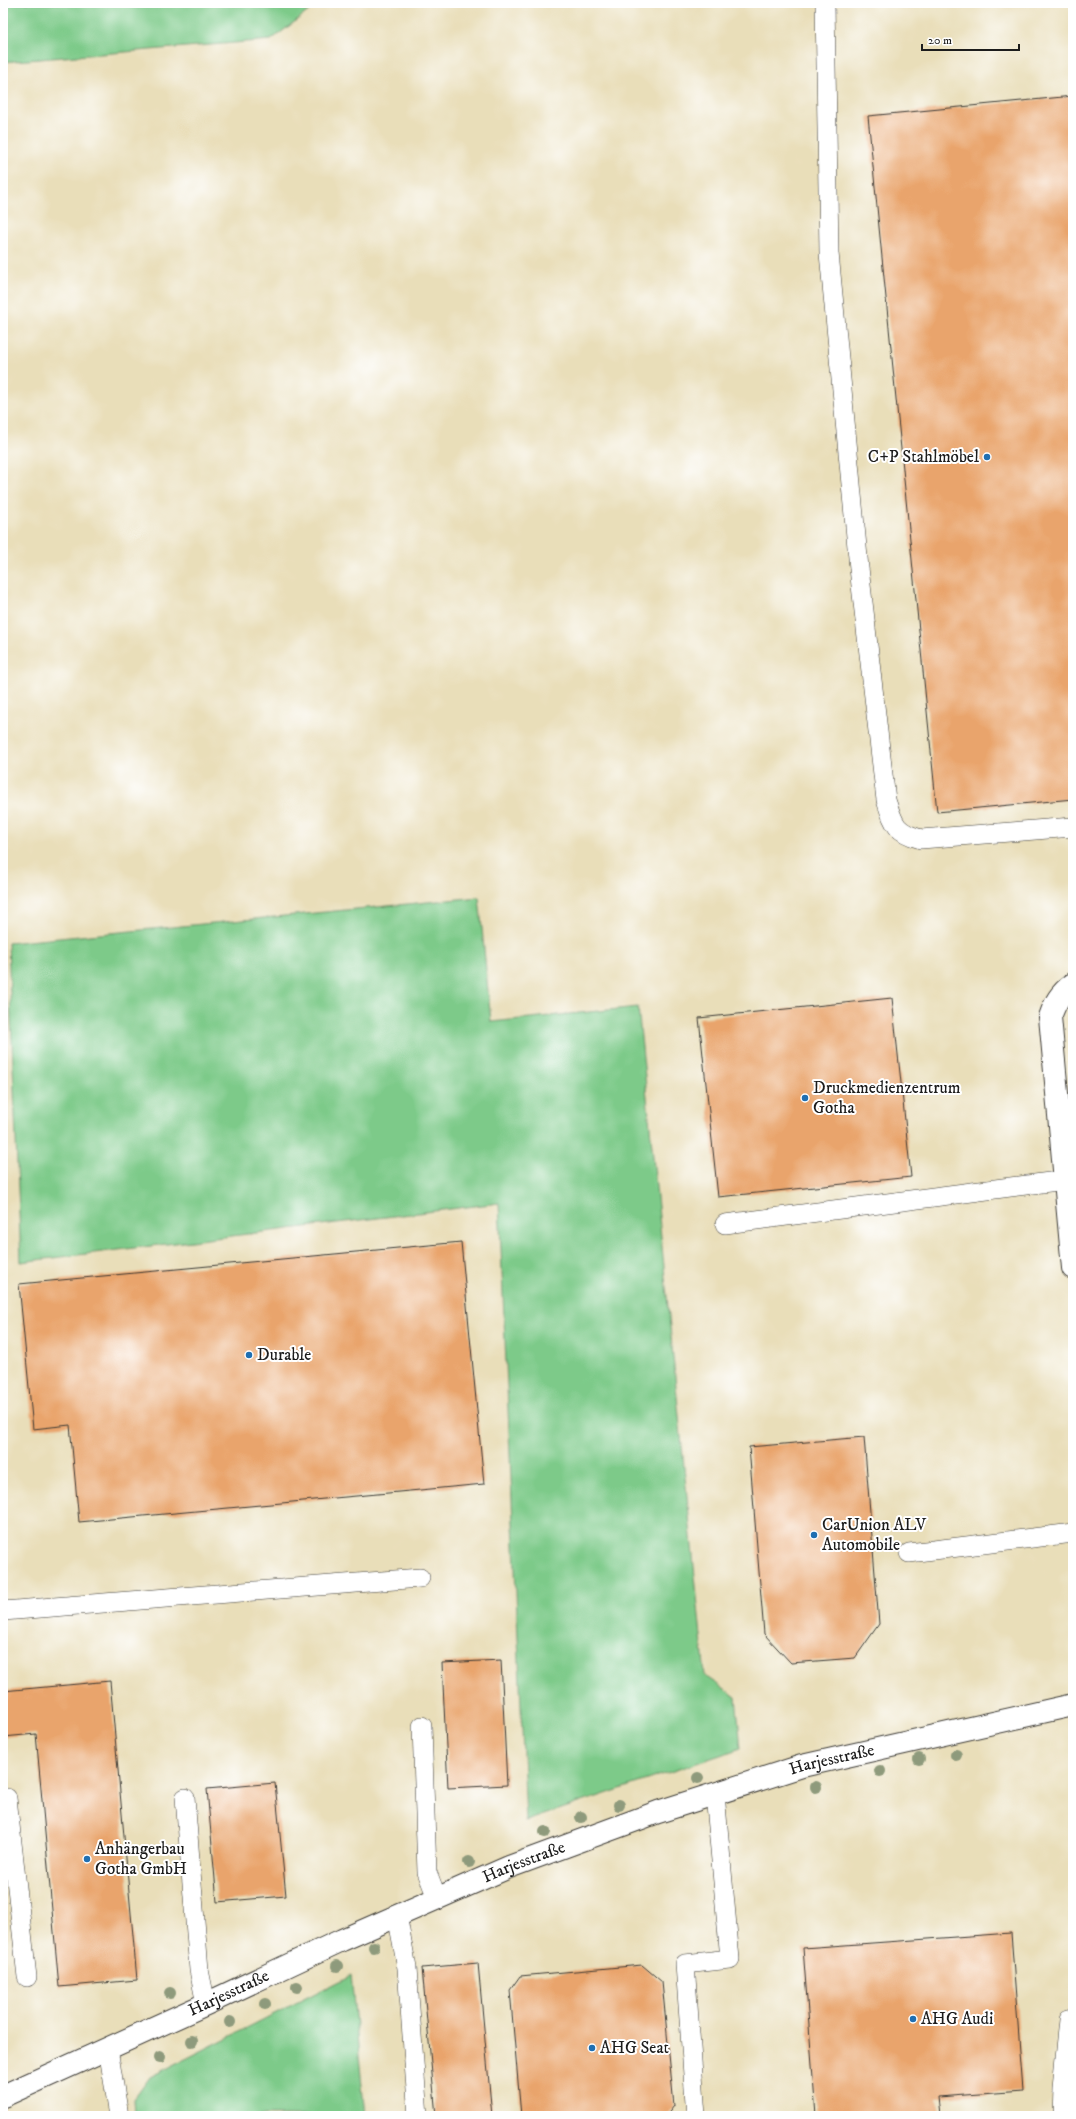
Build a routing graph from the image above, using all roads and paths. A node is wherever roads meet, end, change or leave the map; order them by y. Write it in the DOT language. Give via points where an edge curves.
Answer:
graph roads {
  1 [pos="825,3"];
  2 [pos="1073,826"];
  3 [pos="1073,984"];
  4 [pos="1067,1126"];
  5 [pos="1065,1180"];
  6 [pos="725,1224"];
  7 [pos="1073,1268"];
  8 [pos="1073,1533"];
  9 [pos="909,1553"];
  10 [pos="420,1578"];
  11 [pos="3,1611"];
  12 [pos="1073,1706"];
  13 [pos="422,1726"];
  14 [pos="715,1794"];
  15 [pos="3,1798"];
  16 [pos="185,1798"];
  17 [pos="438,1898"];
  18 [pos="398,1915"];
  19 [pos="27,1977"];
  20 [pos="206,2004"];
  21 [pos="1073,2019"];
  22 [pos="108,2049"];
  23 [pos="3,2096"];
  24 [pos="119,2116"];
  25 [pos="418,2116"];
  26 [pos="696,2116"];
  27 [pos="1061,2116"];
  1 -- 2 [label="lane" via="829,252 859,568 888,806 894,824 905,835 921,839"];
  3 -- 4 [label="street" via="1056,1000 1050,1017"];
  4 -- 5 [label="street"];
  5 -- 6 [label="lane"];
  5 -- 7 [label="street"];
  8 -- 9 [label="lane"];
  10 -- 11 [label="lane"];
  12 -- 14 [label="street, Harjesstraße" via="802,1766"];
  13 -- 17 [label="lane" via="427,1872"];
  14 -- 17 [label="street, Harjesstraße" via="509,1866"];
  14 -- 26 [label="lane" via="730,1958 685,1964"];
  15 -- 19 [label="lane" via="7,1798"];
  16 -- 20 [label="lane" via="199,1970"];
  17 -- 18 [label="street, Harjesstraße"];
  18 -- 20 [label="street, Harjesstraße"];
  18 -- 25 [label="lane" via="407,1968"];
  20 -- 22 [label="street, Harjesstraße"];
  21 -- 27 [label="lane" via="1069,2020"];
  22 -- 23 [label="street, Harjesstraße"];
  22 -- 24 [label="lane"];
}
